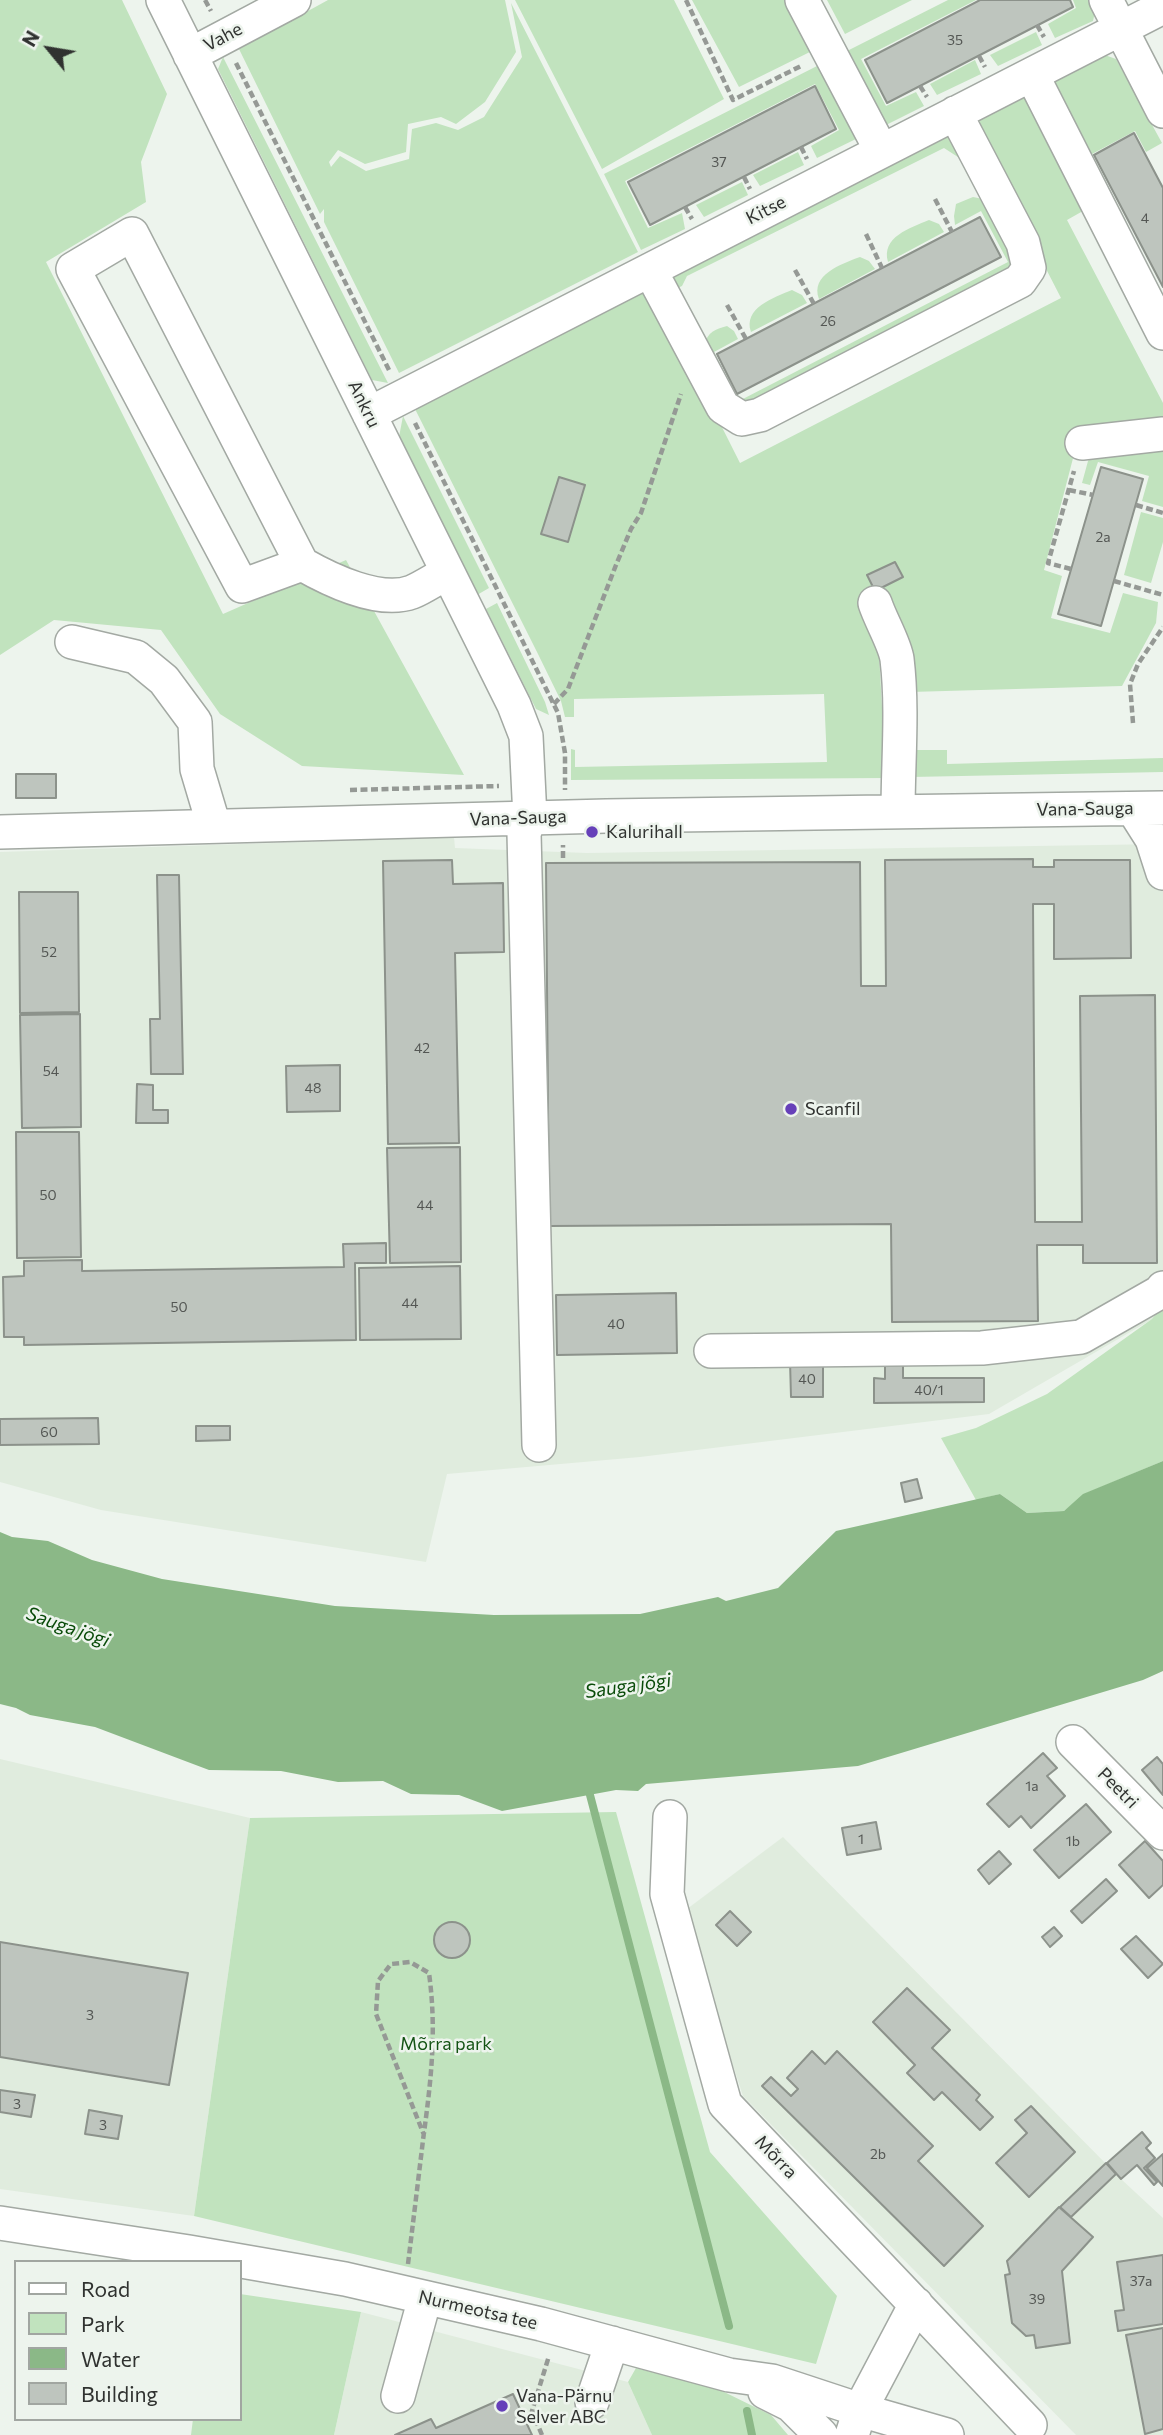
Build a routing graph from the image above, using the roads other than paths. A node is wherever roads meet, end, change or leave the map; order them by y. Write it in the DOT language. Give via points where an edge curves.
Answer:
graph roads {
  1 [pos="163,0"];
  2 [pos="294,0"];
  3 [pos="802,0"];
  4 [pos="1163,7"];
  5 [pos="1113,15"];
  6 [pos="190,55"];
  7 [pos="1032,75"];
  8 [pos="1163,111"];
  9 [pos="955,113"];
  10 [pos="881,150"];
  11 [pos="650,270"];
  12 [pos="1163,333"];
  13 [pos="369,414"];
  14 [pos="1163,434"];
  15 [pos="1082,443"];
  16 [pos="302,564"];
  17 [pos="447,573"];
  18 [pos="875,603"];
  19 [pos="72,642"];
  20 [pos="1148,808"];
  21 [pos="898,813"];
  22 [pos="530,818"];
  23 [pos="214,827"];
  24 [pos="0,832"];
  25 [pos="1163,873"];
  26 [pos="1163,1287"];
  27 [pos="711,1351"];
  28 [pos="539,1445"];
  29 [pos="1073,1742"];
  30 [pos="670,1816"];
  31 [pos="1163,1833"];
  32 [pos="0,2223"];
  33 [pos="235,2260"];
  34 [pos="242,2261"];
  35 [pos="415,2295"];
  36 [pos="916,2304"];
  37 [pos="612,2343"];
  38 [pos="729,2375"];
  39 [pos="398,2396"];
  40 [pos="592,2402"];
  41 [pos="856,2423"];
  42 [pos="1030,2425"];
  43 [pos="938,2434"];
  44 [pos="821,2435"];
  1 -- 6 [label="street, Ankru"];
  2 -- 6 [label="street, Vahe"];
  3 -- 10 [label="street"];
  4 -- 5 [label="street, Kitse"];
  5 -- 7 [label="street, Kitse"];
  5 -- 8 [label="street"];
  6 -- 13 [label="street, Ankru"];
  7 -- 9 [label="street, Kitse"];
  7 -- 12 [label="street"];
  9 -- 10 [label="street, Kitse"];
  9 -- 11 [label="street" via="1023,243 1029,268 1020,281 760,415 742,419 723,407"];
  10 -- 11 [label="street, Kitse"];
  11 -- 13 [label="street, Kitse"];
  13 -- 17 [label="street, Ankru"];
  14 -- 15 [label="street"];
  16 -- 16 [label="street" via="132,234 72,269 242,586"];
  16 -- 17 [label="street" via="370,594 410,593"];
  17 -- 22 [label="street, Ankru" via="526,736"];
  18 -- 21 [label="street" via="897,656"];
  19 -- 23 [label="street" via="136,657 164,680 195,722 197,769"];
  20 -- 21 [label="street, Vana-Sauga"];
  20 -- 25 [label="street"];
  21 -- 22 [label="street, Vana-Sauga"];
  22 -- 23 [label="street, Vana-Sauga"];
  22 -- 28 [label="street, Ankru" via="524,833"];
  23 -- 24 [label="street, Vana-Sauga"];
  26 -- 27 [label="street" via="1082,1337 982,1348"];
  29 -- 31 [label="street, Peetri"];
  30 -- 36 [label="street, Mõrra" via="667,1894 725,2104"];
  32 -- 33 [label="street, Nurmeotsa tee"];
  34 -- 35 [label="street, Nurmeotsa tee"];
  35 -- 37 [label="street, Nurmeotsa tee"];
  35 -- 39 [label="street"];
  36 -- 41 [label="street"];
  36 -- 42 [label="street, Mõrra"];
  37 -- 38 [label="street, Nurmeotsa tee"];
  37 -- 40 [label="street"];
  38 -- 41 [label="street, Nurmeotsa tee" via="772,2381"];
  38 -- 44 [label="street" via="792,2405"];
  41 -- 43 [label="street, Nurmeotsa tee"];
}
